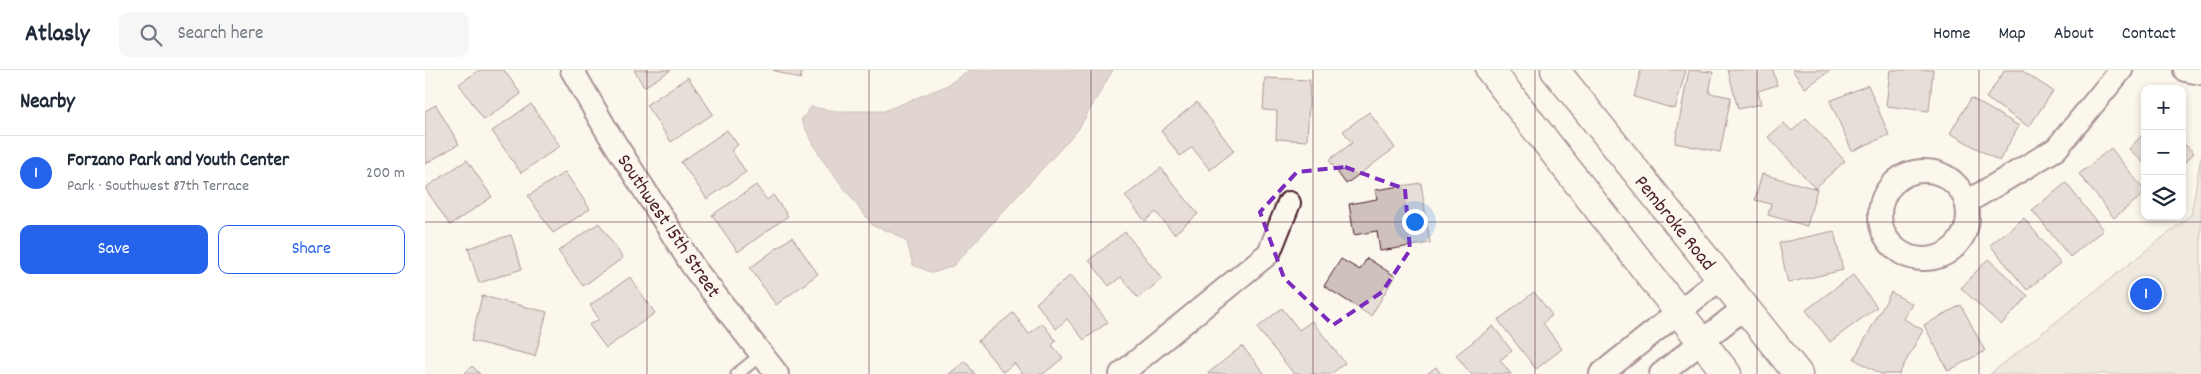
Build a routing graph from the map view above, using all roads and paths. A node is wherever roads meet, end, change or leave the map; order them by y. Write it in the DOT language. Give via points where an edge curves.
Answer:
graph roads {
  1 [pos="572,70"];
  2 [pos="1490,70"];
  3 [pos="1555,70"];
  4 [pos="2121,70"];
  5 [pos="2185,70"];
  6 [pos="2201,73"];
  7 [pos="1967,202"];
  8 [pos="1289,203"];
  9 [pos="1721,278"];
  10 [pos="1744,308"];
  11 [pos="1679,312"];
  12 [pos="1702,341"];
  13 [pos="762,354"];
  14 [pos="737,374"];
  15 [pos="777,374"];
  16 [pos="1121,374"];
  17 [pos="1601,374"];
  18 [pos="1661,374"];
  19 [pos="1727,374"];
  20 [pos="1797,374"];
  1 -- 13 [label="street, Southwest 15th Street" via="694,268"];
  2 -- 11 [label="main road"];
  3 -- 9 [label="main road, Pembroke Road"];
  4 -- 7 [label="street" via="2056,148"];
  5 -- 6 [label="street"];
  8 -- 16 [label="street" via="1269,253"];
  9 -- 10 [label="main road, Pembroke Road"];
  9 -- 11 [label="street"];
  10 -- 12 [label="street"];
  10 -- 20 [label="main road, Pembroke Road"];
  11 -- 12 [label="main road"];
  11 -- 17 [label="street"];
  12 -- 18 [label="street"];
  12 -- 19 [label="main road"];
  13 -- 14 [label="lane"];
  13 -- 15 [label="street, Southwest 15th Street"];
}
